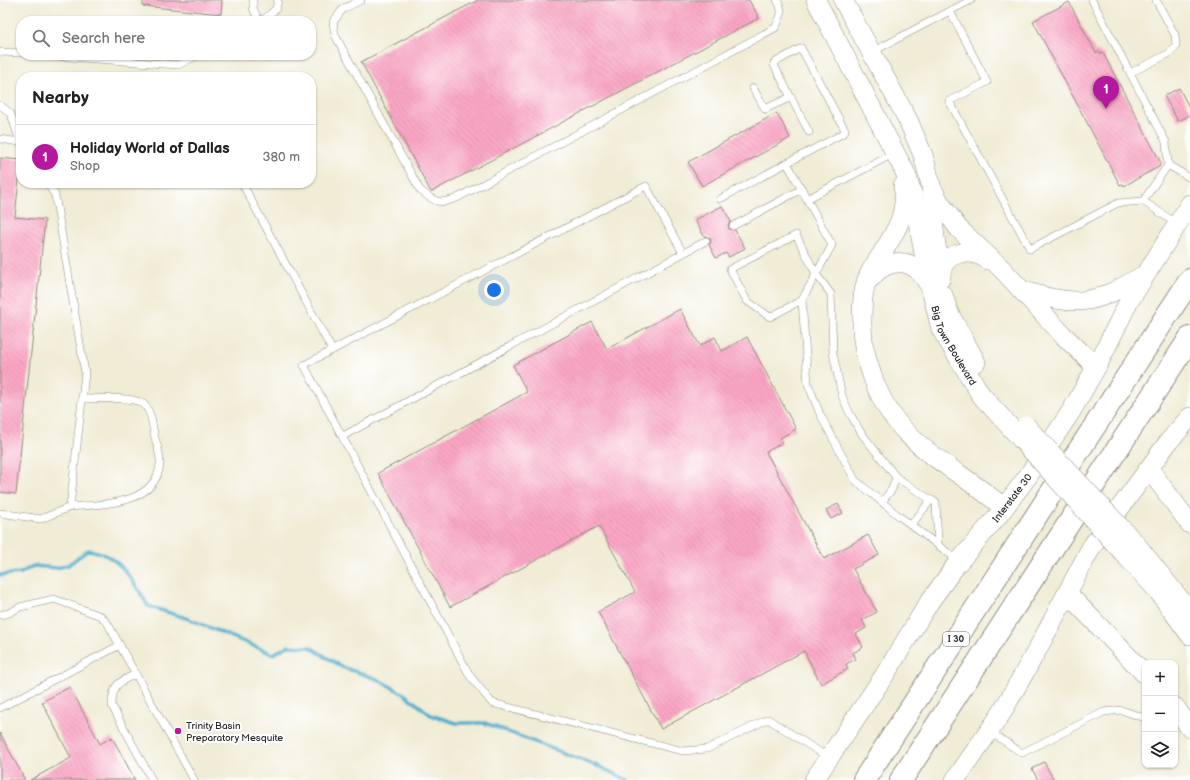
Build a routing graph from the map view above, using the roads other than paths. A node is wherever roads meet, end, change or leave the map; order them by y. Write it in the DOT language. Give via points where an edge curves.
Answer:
graph roads {
  1 [pos="254,0"];
  2 [pos="278,0"];
  3 [pos="361,0"];
  4 [pos="778,0"];
  5 [pos="816,0"];
  6 [pos="843,0"];
  7 [pos="971,0"];
  8 [pos="1092,0"];
  9 [pos="1156,0"];
  10 [pos="950,11"];
  11 [pos="256,16"];
  12 [pos="268,16"];
  13 [pos="0,52"];
  14 [pos="872,52"];
  15 [pos="16,53"];
  16 [pos="110,60"];
  17 [pos="188,60"];
  18 [pos="1130,73"];
  19 [pos="753,88"];
  20 [pos="791,97"];
  21 [pos="0,105"];
  22 [pos="16,130"];
  23 [pos="809,132"];
  24 [pos="0,139"];
  25 [pos="16,142"];
  26 [pos="918,142"];
  27 [pos="896,152"];
  28 [pos="787,163"];
  29 [pos="1168,164"];
  30 [pos="1190,178"];
  31 [pos="931,185"];
  32 [pos="50,188"];
  33 [pos="245,188"];
  34 [pos="802,189"];
  35 [pos="720,199"];
  36 [pos="808,199"];
  37 [pos="1143,201"];
  38 [pos="1190,204"];
  39 [pos="1177,224"];
  40 [pos="733,226"];
  41 [pos="706,241"];
  42 [pos="683,253"];
  43 [pos="1000,268"];
  44 [pos="816,274"];
  45 [pos="1145,274"];
  46 [pos="1190,280"];
  47 [pos="866,286"];
  48 [pos="936,287"];
  49 [pos="1020,290"];
  50 [pos="802,300"];
  51 [pos="1190,338"];
  52 [pos="1190,348"];
  53 [pos="332,350"];
  54 [pos="1096,367"];
  55 [pos="1163,380"];
  56 [pos="82,398"];
  57 [pos="1190,417"];
  58 [pos="343,436"];
  59 [pos="1148,468"];
  60 [pos="896,477"];
  61 [pos="931,500"];
  62 [pos="882,502"];
  63 [pos="70,507"];
  64 [pos="1004,508"];
  65 [pos="0,513"];
  66 [pos="1190,524"];
  67 [pos="911,525"];
  68 [pos="938,545"];
  69 [pos="1131,550"];
  70 [pos="960,561"];
  71 [pos="1067,593"];
  72 [pos="1190,612"];
  73 [pos="0,615"];
  74 [pos="1190,635"];
  75 [pos="120,644"];
  76 [pos="1142,671"];
  77 [pos="136,674"];
  78 [pos="1178,706"];
  79 [pos="0,708"];
  80 [pos="1178,711"];
  81 [pos="1190,713"];
  82 [pos="1142,717"];
  83 [pos="1190,728"];
  84 [pos="989,731"];
  85 [pos="829,758"];
  86 [pos="152,780"];
  87 [pos="194,780"];
  88 [pos="814,780"];
  89 [pos="864,780"];
  90 [pos="901,780"];
  91 [pos="955,780"];
  1 -- 11 [label="lane" via="252,8"];
  2 -- 12 [label="lane" via="276,9"];
  3 -- 4 [label="lane" via="343,9 333,22 335,35 420,190 430,199 444,203 775,28 781,18 782,8"];
  5 -- 27 [label="main road, Big Town Boulevard"];
  6 -- 14 [label="main road, Big Town Boulevard"];
  7 -- 10 [label="lane"];
  8 -- 18 [label="lane"];
  9 -- 18 [label="lane" via="1175,35 1176,46 1168,54"];
  10 -- 14 [label="lane"];
  10 -- 37 [label="lane" via="987,82 949,101 1030,249 1118,202"];
  13 -- 15 [label="lane"];
  14 -- 26 [label="main road, Big Town Boulevard"];
  16 -- 17 [label="lane" via="178,65"];
  18 -- 29 [label="lane" via="1166,142"];
  19 -- 20 [label="lane" via="765,109"];
  20 -- 23 [label="lane"];
  20 -- 28 [label="lane" via="774,63 801,48 845,130 844,133"];
  21 -- 22 [label="lane" via="11,114"];
  24 -- 25 [label="lane"];
  26 -- 27 [label="main road"];
  26 -- 31 [label="main road, Big Town Boulevard"];
  27 -- 36 [label="lane"];
  27 -- 47 [label="main road" via="904,190 902,215 891,240 868,275"];
  27 -- 48 [label="main road, Big Town Boulevard" via="913,196"];
  28 -- 34 [label="lane"];
  28 -- 35 [label="lane"];
  29 -- 30 [label="lane"];
  29 -- 37 [label="lane"];
  31 -- 43 [label="main road" via="940,203 959,229"];
  31 -- 48 [label="main road, Big Town Boulevard"];
  32 -- 56 [label="lane" via="55,195 85,374"];
  33 -- 53 [label="lane"];
  34 -- 36 [label="lane"];
  34 -- 40 [label="lane"];
  36 -- 44 [label="lane" via="832,245"];
  37 -- 39 [label="lane"];
  38 -- 39 [label="main road, Interstate 30"];
  39 -- 45 [label="main road, Interstate 30"];
  41 -- 42 [label="lane"];
  42 -- 53 [label="lane" via="646,186"];
  42 -- 58 [label="lane"];
  43 -- 48 [label="main road" via="975,253 958,253 950,257 942,268"];
  43 -- 49 [label="main road"];
  44 -- 50 [label="lane"];
  44 -- 50 [label="lane" via="796,235 730,269 747,301 770,317"];
  44 -- 60 [label="lane" via="831,294 833,353 842,396 875,453"];
  45 -- 49 [label="main road" via="1095,300 1079,302 1047,298"];
  45 -- 54 [label="main road, Interstate 30"];
  46 -- 89 [label="highway, I 30"];
  47 -- 48 [label="main road" via="876,272 887,264 897,262 911,265"];
  47 -- 64 [label="main road" via="862,304 863,345 884,406 896,423 921,447"];
  48 -- 69 [label="main road, Big Town Boulevard, bridge" via="967,349 1024,433"];
  49 -- 54 [label="main road"];
  50 -- 62 [label="lane" via="808,384 820,414 855,480"];
  51 -- 55 [label="highway"];
  52 -- 55 [label="highway"];
  53 -- 58 [label="lane" via="304,365"];
  54 -- 64 [label="main road, Interstate 30" via="1072,410"];
  55 -- 90 [label="highway"];
  56 -- 63 [label="lane"];
  56 -- 63 [label="lane" via="127,399 140,402 148,408 160,464 153,483 137,497"];
  57 -- 59 [label="main road"];
  58 -- 85 [label="lane" via="470,676 492,703 683,752 707,749 768,719"];
  59 -- 66 [label="main road"];
  59 -- 71 [label="main road" via="1092,546"];
  60 -- 61 [label="lane"];
  60 -- 62 [label="lane" via="892,489"];
  61 -- 67 [label="lane"];
  61 -- 68 [label="lane" via="938,506"];
  62 -- 67 [label="lane"];
  63 -- 65 [label="lane" via="41,519"];
  64 -- 70 [label="main road, Interstate 30"];
  67 -- 68 [label="lane"];
  68 -- 70 [label="lane"];
  69 -- 72 [label="main road, Big Town Boulevard"];
  69 -- 74 [label="main road, Big Town Boulevard"];
  70 -- 85 [label="main road, Interstate 30" via="930,601"];
  71 -- 76 [label="main road"];
  71 -- 84 [label="main road" via="1036,652"];
  73 -- 75 [label="lane" via="54,599 101,616"];
  75 -- 77 [label="lane"];
  75 -- 79 [label="lane"];
  77 -- 86 [label="lane" via="119,682 112,692 112,706"];
  77 -- 87 [label="lane"];
  78 -- 81 [label="main road"];
  80 -- 83 [label="main road"];
  82 -- 84 [label="lane" via="1122,710 1104,712 1022,753"];
  84 -- 91 [label="main road"];
  85 -- 88 [label="main road, Interstate 30"];
}
